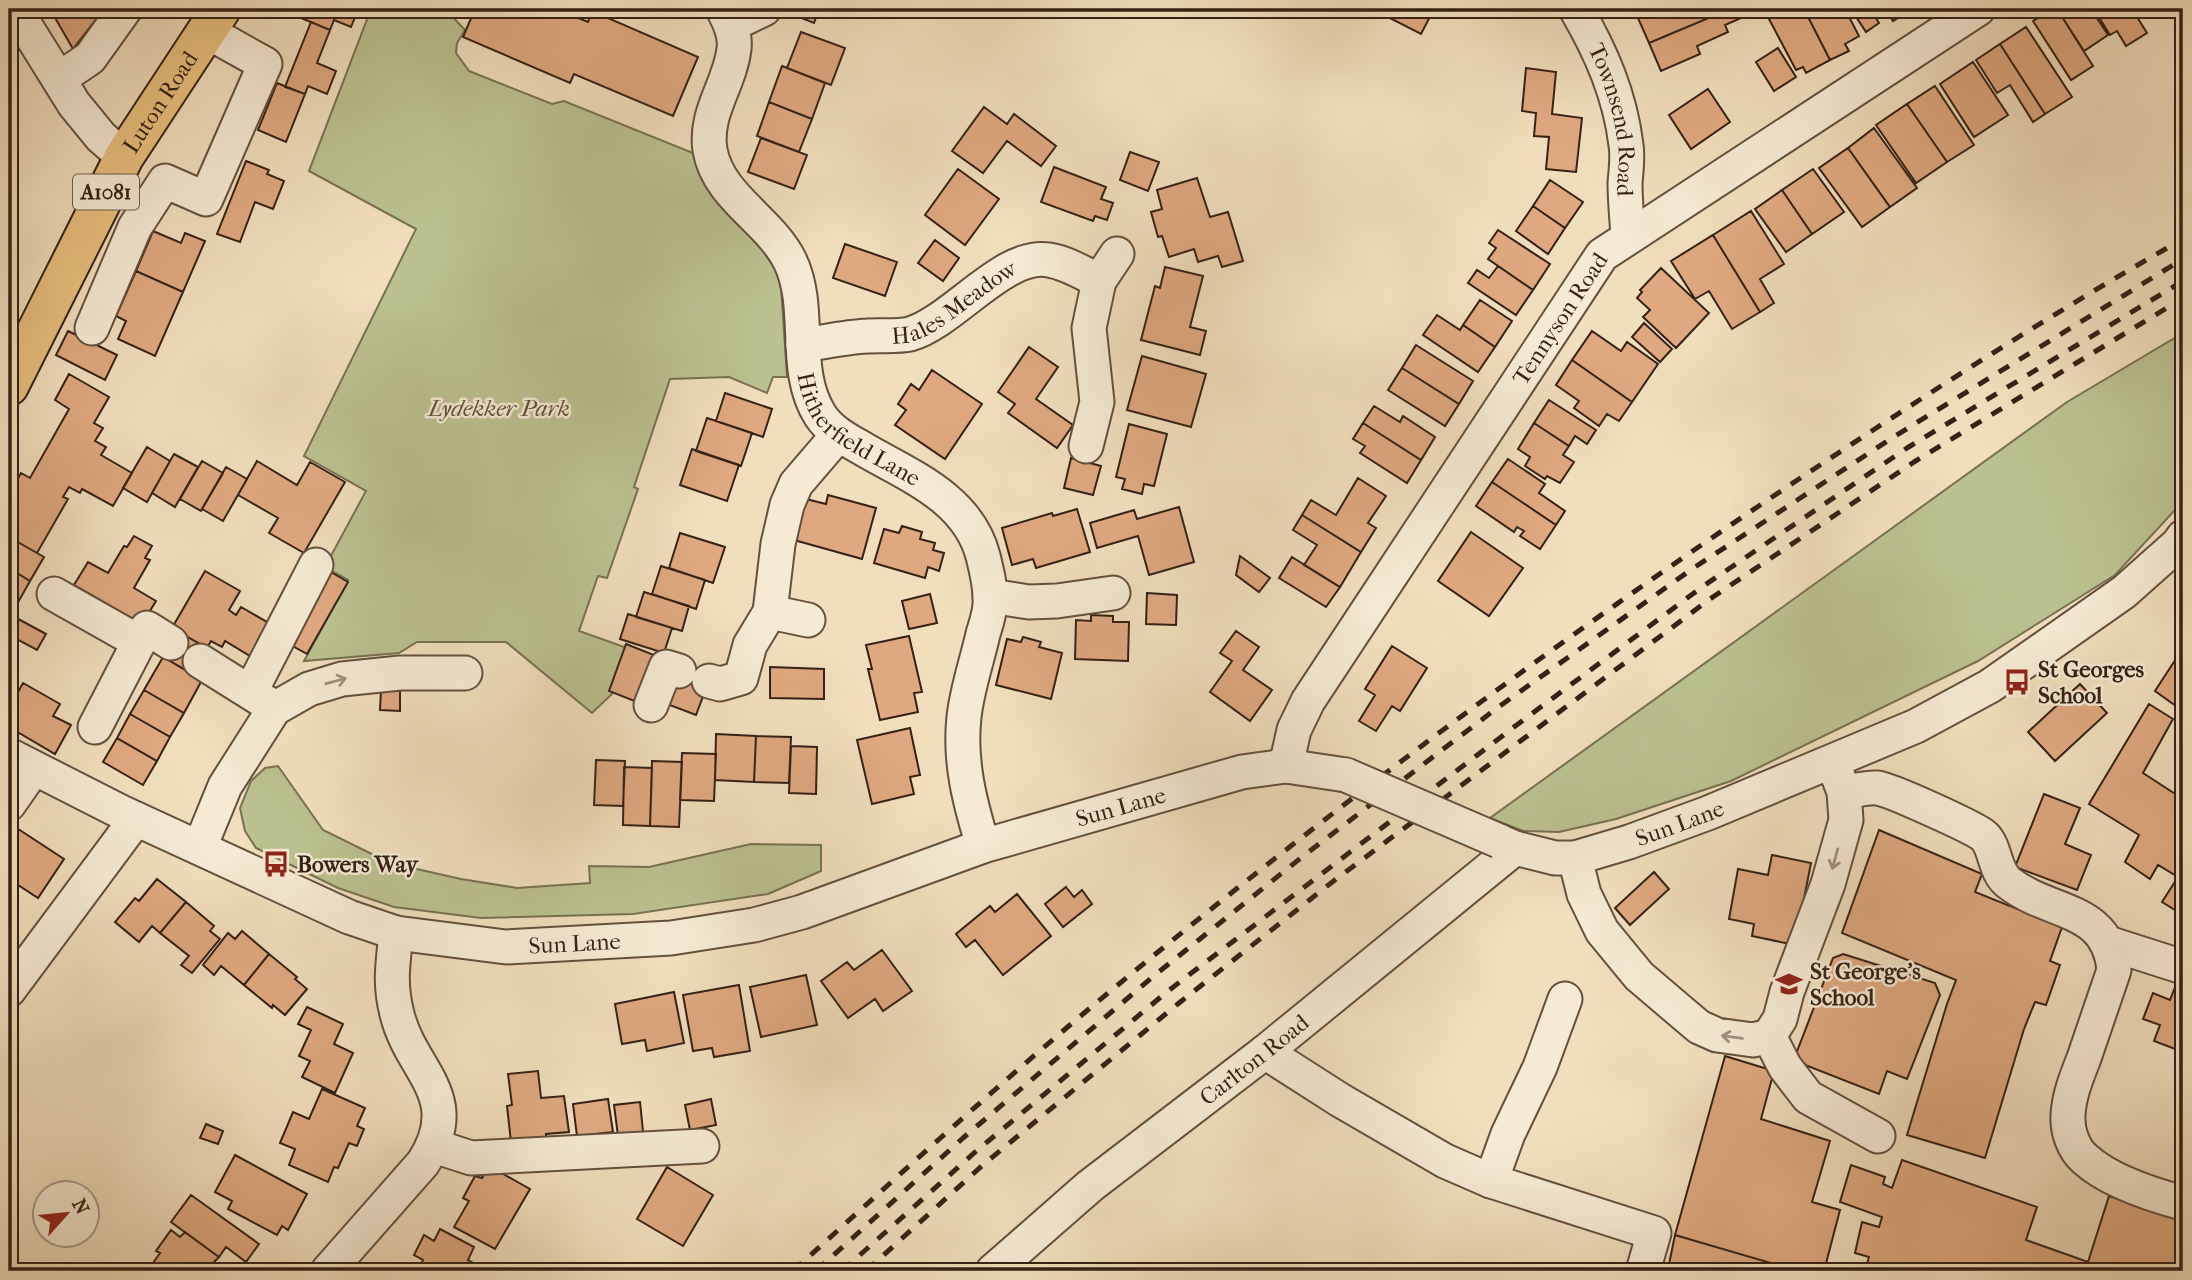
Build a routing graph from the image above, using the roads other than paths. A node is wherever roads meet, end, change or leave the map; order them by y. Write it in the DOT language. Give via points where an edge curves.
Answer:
graph roads {
  1 [pos="125,9"];
  2 [pos="764,9"];
  3 [pos="1576,9"];
  4 [pos="1978,9"];
  5 [pos="727,17"];
  6 [pos="214,20"];
  7 [pos="16,25"];
  8 [pos="59,79"];
  9 [pos="124,157"];
  10 [pos="1628,237"];
  11 [pos="92,328"];
  12 [pos="803,345"];
  13 [pos="9,386"];
  14 [pos="838,435"];
  15 [pos="1086,446"];
  16 [pos="2183,537"];
  17 [pos="316,565"];
  18 [pos="1113,593"];
  19 [pos="54,594"];
  20 [pos="990,596"];
  21 [pos="770,612"];
  22 [pos="808,620"];
  23 [pos="200,660"];
  24 [pos="465,673"];
  25 [pos="263,700"];
  26 [pos="651,705"];
  27 [pos="94,727"];
  28 [pos="1831,760"];
  29 [pos="21,762"];
  30 [pos="1286,766"];
  31 [pos="1844,792"];
  32 [pos="9,804"];
  33 [pos="129,816"];
  34 [pos="1507,845"];
  35 [pos="983,846"];
  36 [pos="200,847"];
  37 [pos="1576,858"];
  38 [pos="396,933"];
  39 [pos="2108,943"];
  40 [pos="9,959"];
  41 [pos="2183,967"];
  42 [pos="9,990"];
  43 [pos="1565,999"];
  44 [pos="1769,1037"];
  45 [pos="1265,1052"];
  46 [pos="1878,1136"];
  47 [pos="434,1146"];
  48 [pos="702,1146"];
  49 [pos="1491,1181"];
  50 [pos="2183,1203"];
  51 [pos="328,1271"];
  52 [pos="993,1271"];
  53 [pos="1643,1271"];
  1 -- 8 [label="street" via="90,58"];
  2 -- 5 [label="street"];
  3 -- 10 [label="street, Townsend Road" via="1595,41 1620,110 1626,148"];
  4 -- 10 [label="street, Tennyson Road"];
  5 -- 12 [label="street, Hitherfield Lane" via="734,50 711,118 710,153 730,190 775,237 790,261 797,281"];
  6 -- 9 [label="main road, Luton Road / A1081"];
  6 -- 11 [label="street" via="265,64 205,199 165,181 135,228"];
  7 -- 8 [label="street"];
  8 -- 9 [label="street" via="101,137"];
  9 -- 13 [label="main road, Luton Road / A1081"];
  10 -- 30 [label="street, Tennyson Road" via="1602,255 1308,701 1294,730"];
  12 -- 14 [label="street, Hitherfield Lane" via="813,400"];
  12 -- 15 [label="street, Hales Meadow" via="909,334 940,319 1009,269 1029,262 1108,268 1089,328 1097,402"];
  14 -- 20 [label="street, Hitherfield Lane" via="940,492 958,510 982,552"];
  14 -- 21 [label="street" via="796,484 787,505"];
  16 -- 28 [label="street, Sun Lane" via="2124,592 1990,686 1916,726"];
  17 -- 25 [label="street"];
  18 -- 20 [label="street" via="1029,602"];
  19 -- 27 [label="street" via="155,642"];
  20 -- 35 [label="street, Hitherfield Lane" via="963,730 968,794"];
  21 -- 22 [label="street"];
  21 -- 26 [label="street" via="750,645 710,677 666,667"];
  23 -- 25 [label="street"];
  25 -- 24 [label="street, one-way" via="342,679"];
  25 -- 36 [label="street"];
  28 -- 31 [label="street"];
  28 -- 37 [label="street, Sun Lane" via="1709,813"];
  29 -- 32 [label="street"];
  29 -- 33 [label="street, Sun Lane"];
  30 -- 34 [label="street, Sun Lane, bridge" via="1346,775"];
  30 -- 35 [label="street, Sun Lane" via="1242,772"];
  31 -- 39 [label="street" via="1877,788 1969,827 1986,837 2008,883 2089,922"];
  31 -- 44 [label="street, one-way" via="1846,820 1828,884 1780,1019"];
  33 -- 36 [label="street, Sun Lane"];
  33 -- 40 [label="street"];
  33 -- 42 [label="street"];
  34 -- 37 [label="street, Sun Lane" via="1555,858"];
  34 -- 45 [label="street, Carlton Road"];
  35 -- 38 [label="street, Sun Lane" via="754,925 671,937 506,947"];
  36 -- 38 [label="street, Sun Lane" via="349,917"];
  44 -- 37 [label="street, one-way" via="1753,1040 1717,1035 1699,1027 1639,976 1602,931 1584,894"];
  38 -- 47 [label="street" via="390,981 397,1017 437,1097 439,1127"];
  39 -- 41 [label="street"];
  39 -- 50 [label="street" via="2113,970 2071,1094 2070,1132 2084,1158 2105,1174"];
  43 -- 49 [label="street"];
  44 -- 46 [label="street" via="1808,1097"];
  45 -- 49 [label="street" via="1446,1161"];
  45 -- 52 [label="street, Carlton Road" via="1090,1186"];
  47 -- 48 [label="street" via="471,1158"];
  47 -- 51 [label="street"];
  49 -- 53 [label="street" via="1654,1233"];
}
